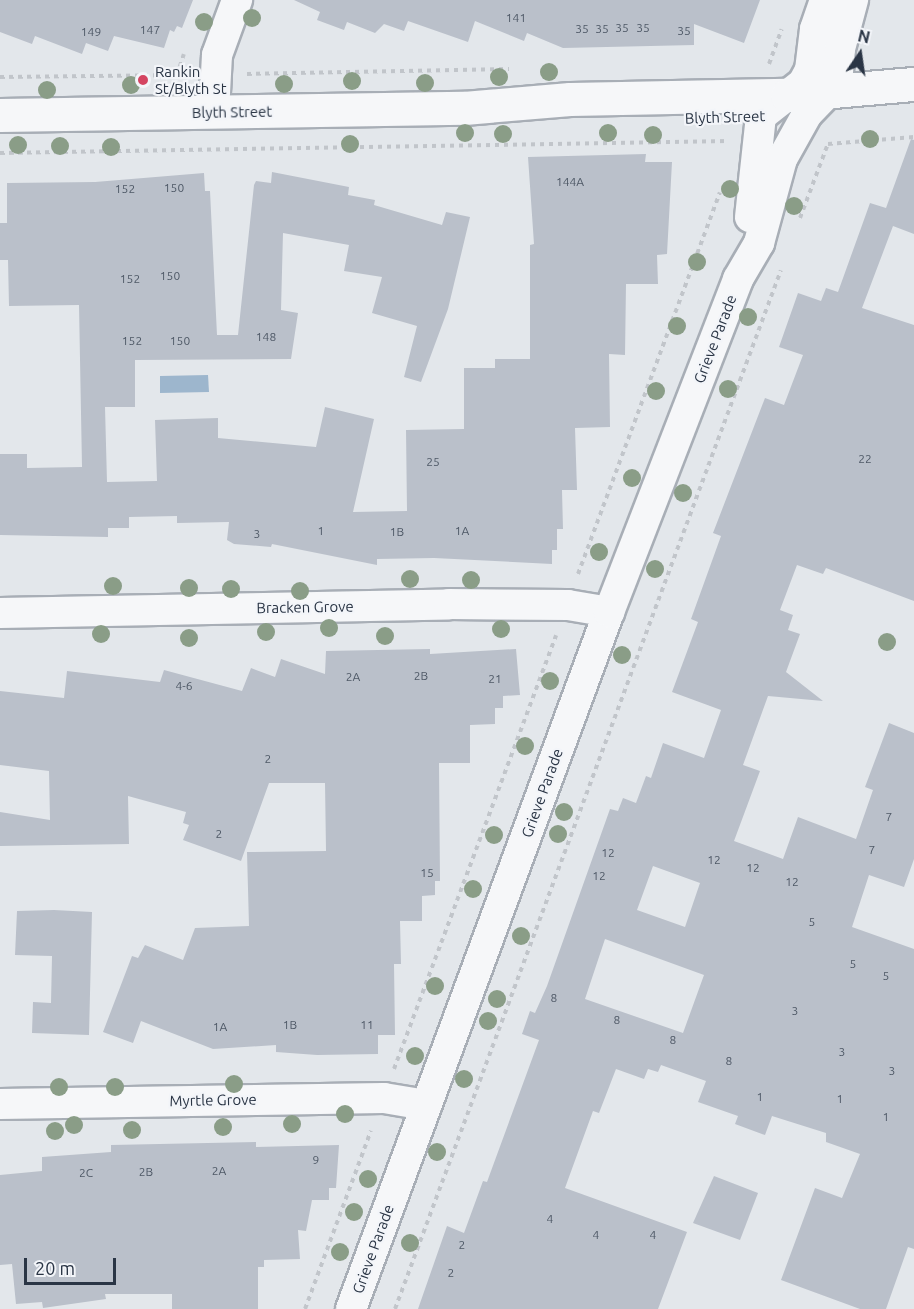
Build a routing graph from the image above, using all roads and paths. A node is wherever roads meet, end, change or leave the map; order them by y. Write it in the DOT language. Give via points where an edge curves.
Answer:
graph roads {
  1 [pos="237,0"];
  2 [pos="825,0"];
  3 [pos="853,0"];
  4 [pos="785,22"];
  5 [pos="811,64"];
  6 [pos="757,65"];
  7 [pos="769,65"];
  8 [pos="518,69"];
  9 [pos="216,73"];
  10 [pos="0,77"];
  11 [pos="914,84"];
  12 [pos="834,90"];
  13 [pos="797,104"];
  14 [pos="914,105"];
  15 [pos="464,108"];
  16 [pos="214,112"];
  17 [pos="0,116"];
  18 [pos="744,137"];
  19 [pos="914,137"];
  20 [pos="789,144"];
  21 [pos="828,144"];
  22 [pos="0,153"];
  23 [pos="723,184"];
  24 [pos="798,223"];
  25 [pos="782,268"];
  26 [pos="738,279"];
  27 [pos="578,574"];
  28 [pos="609,612"];
  29 [pos="0,613"];
  30 [pos="544,636"];
  31 [pos="384,1098"];
  32 [pos="0,1104"];
  33 [pos="426,1105"];
  34 [pos="359,1131"];
  35 [pos="371,1131"];
  36 [pos="305,1309"];
  37 [pos="351,1309"];
  38 [pos="395,1309"];
  1 -- 9 [label="street" via="220,47"];
  2 -- 5 [label="street, Grieve Parade" via="815,29"];
  3 -- 12 [label="street"];
  4 -- 7 [label="path"];
  5 -- 7 [label="path"];
  5 -- 13 [label="street, Grieve Parade"];
  6 -- 7 [label="path"];
  8 -- 9 [label="path"];
  9 -- 10 [label="path"];
  9 -- 16 [label="street"];
  11 -- 12 [label="street, Blyth Street"];
  12 -- 13 [label="street, Blyth Street"];
  13 -- 14 [label="street, Blyth Street"];
  13 -- 15 [label="street, Blyth Street" via="570,99"];
  13 -- 18 [label="street, Blyth Street"];
  13 -- 20 [label="street, Grieve Parade"];
  15 -- 16 [label="street, Blyth Street"];
  15 -- 18 [label="street, Blyth Street"];
  16 -- 17 [label="street, Blyth Street"];
  18 -- 22 [label="path"];
  18 -- 26 [label="street, Grieve Parade" via="756,181"];
  19 -- 21 [label="path"];
  20 -- 21 [label="path"];
  20 -- 26 [label="street, Grieve Parade" via="759,243"];
  21 -- 24 [label="path"];
  23 -- 27 [label="path"];
  25 -- 38 [label="path"];
  26 -- 28 [label="street, Grieve Parade"];
  28 -- 29 [label="street, Bracken Grove" via="568,605 449,604"];
  28 -- 33 [label="street, Grieve Parade"];
  30 -- 31 [label="path" via="556,635"];
  31 -- 32 [label="street, Myrtle Grove"];
  31 -- 33 [label="street, Myrtle Grove"];
  31 -- 35 [label="path"];
  33 -- 37 [label="street, Grieve Parade"];
  34 -- 35 [label="path"];
  35 -- 36 [label="path"];
}
